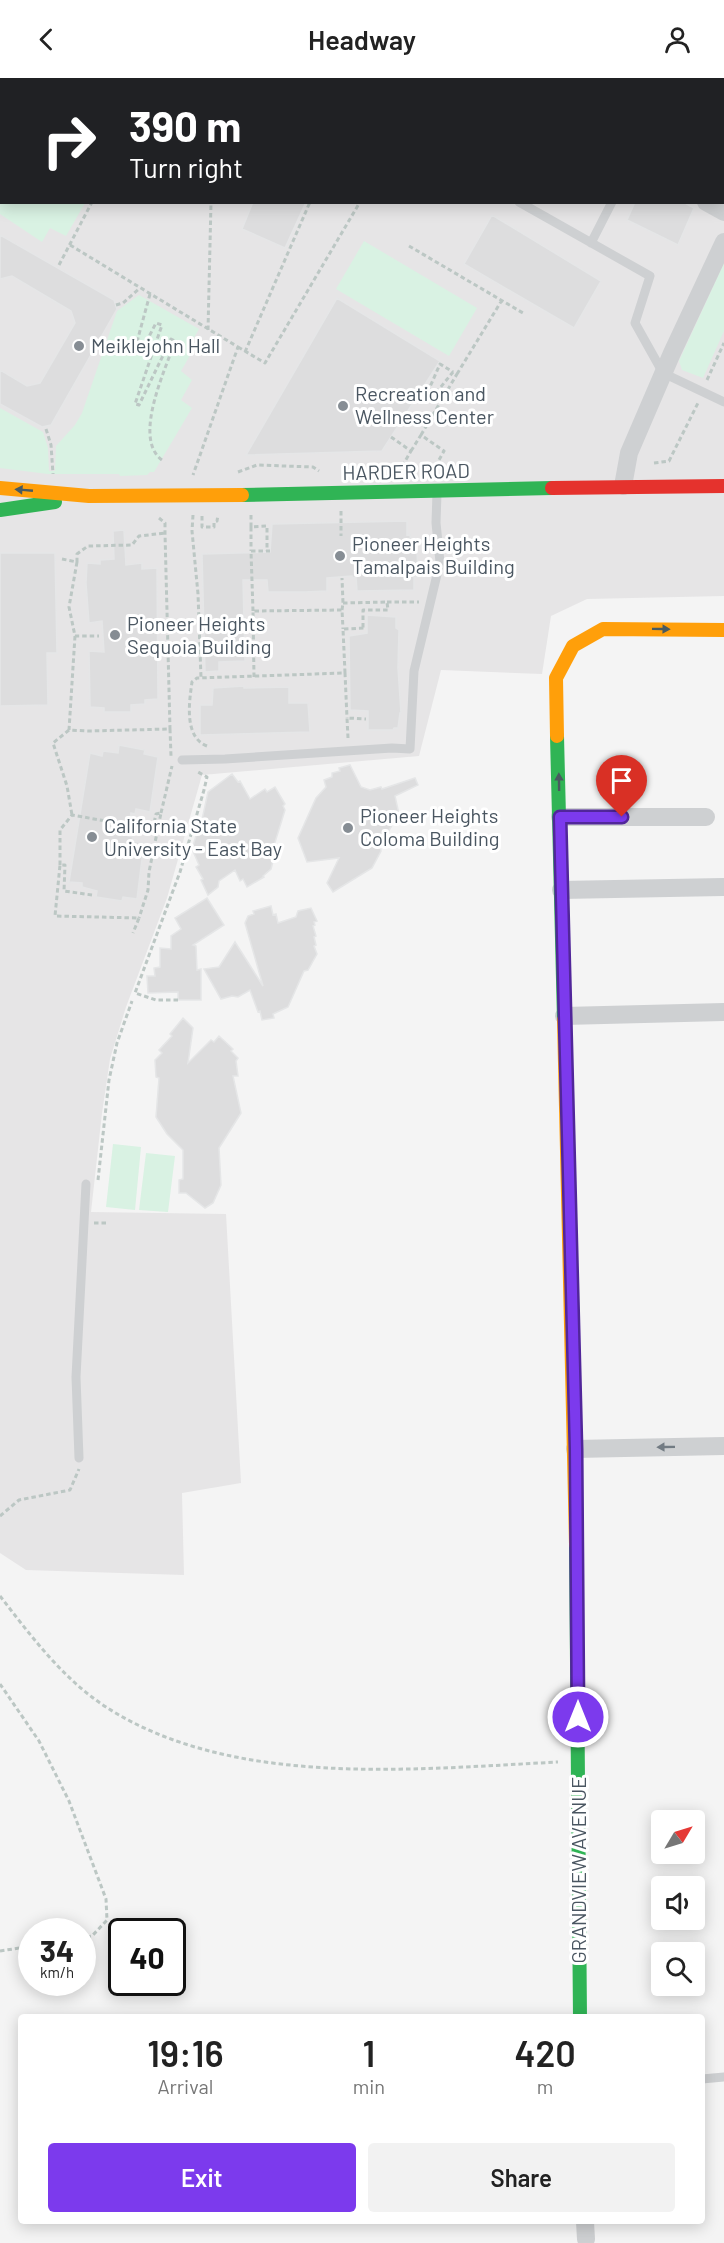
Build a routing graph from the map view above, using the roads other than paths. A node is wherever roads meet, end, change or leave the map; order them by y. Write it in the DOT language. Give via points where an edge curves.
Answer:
graph roads {
  1 [pos="523,204"];
  2 [pos="611,204"];
  3 [pos="710,204"];
  4 [pos="724,212"];
  5 [pos="724,242"];
  6 [pos="591,243"];
  7 [pos="663,373"];
  8 [pos="724,402"];
  9 [pos="623,486"];
  10 [pos="724,486"];
  11 [pos="0,488"];
  12 [pos="437,491"];
  13 [pos="89,496"];
  14 [pos="0,510"];
  15 [pos="724,630"];
  16 [pos="182,760"];
  17 [pos="706,816"];
  18 [pos="560,817"];
  19 [pos="723,886"];
  20 [pos="561,890"];
  21 [pos="724,1012"];
  22 [pos="564,1016"];
  23 [pos="86,1184"];
  24 [pos="724,1446"];
  25 [pos="576,1449"];
  26 [pos="79,1458"];
  27 [pos="580,2014"];
  28 [pos="724,2077"];
  29 [pos="705,2079"];
  1 -- 6 [label="lane"];
  2 -- 6 [label="lane"];
  3 -- 4 [label="street"];
  5 -- 7 [label="street"];
  6 -- 7 [label="lane" via="650,276 635,323"];
  7 -- 8 [label="lane"];
  7 -- 9 [label="street" via="629,453"];
  9 -- 10 [label="street, HARDER ROAD"];
  9 -- 12 [label="street, HARDER ROAD"];
  13 -- 11 [label="street, HARDER ROAD, one-way"];
  12 -- 13 [label="street, HARDER ROAD"];
  12 -- 16 [label="lane" via="440,562 414,671 410,749"];
  13 -- 14 [label="street, HARDER ROAD"];
  18 -- 15 [label="street, GRANDVIEW AVENUE, one-way" via="556,678 573,646 603,629"];
  17 -- 18 [label="street"];
  18 -- 20 [label="street, GRANDVIEW AVENUE"];
  19 -- 20 [label="street"];
  20 -- 22 [label="street, GRANDVIEW AVENUE"];
  21 -- 22 [label="street"];
  22 -- 25 [label="street, GRANDVIEW AVENUE"];
  23 -- 26 [label="lane" via="76,1377"];
  24 -- 25 [label="street, one-way"];
  25 -- 27 [label="street, GRANDVIEW AVENUE"];
  28 -- 29 [label="lane"];
}
